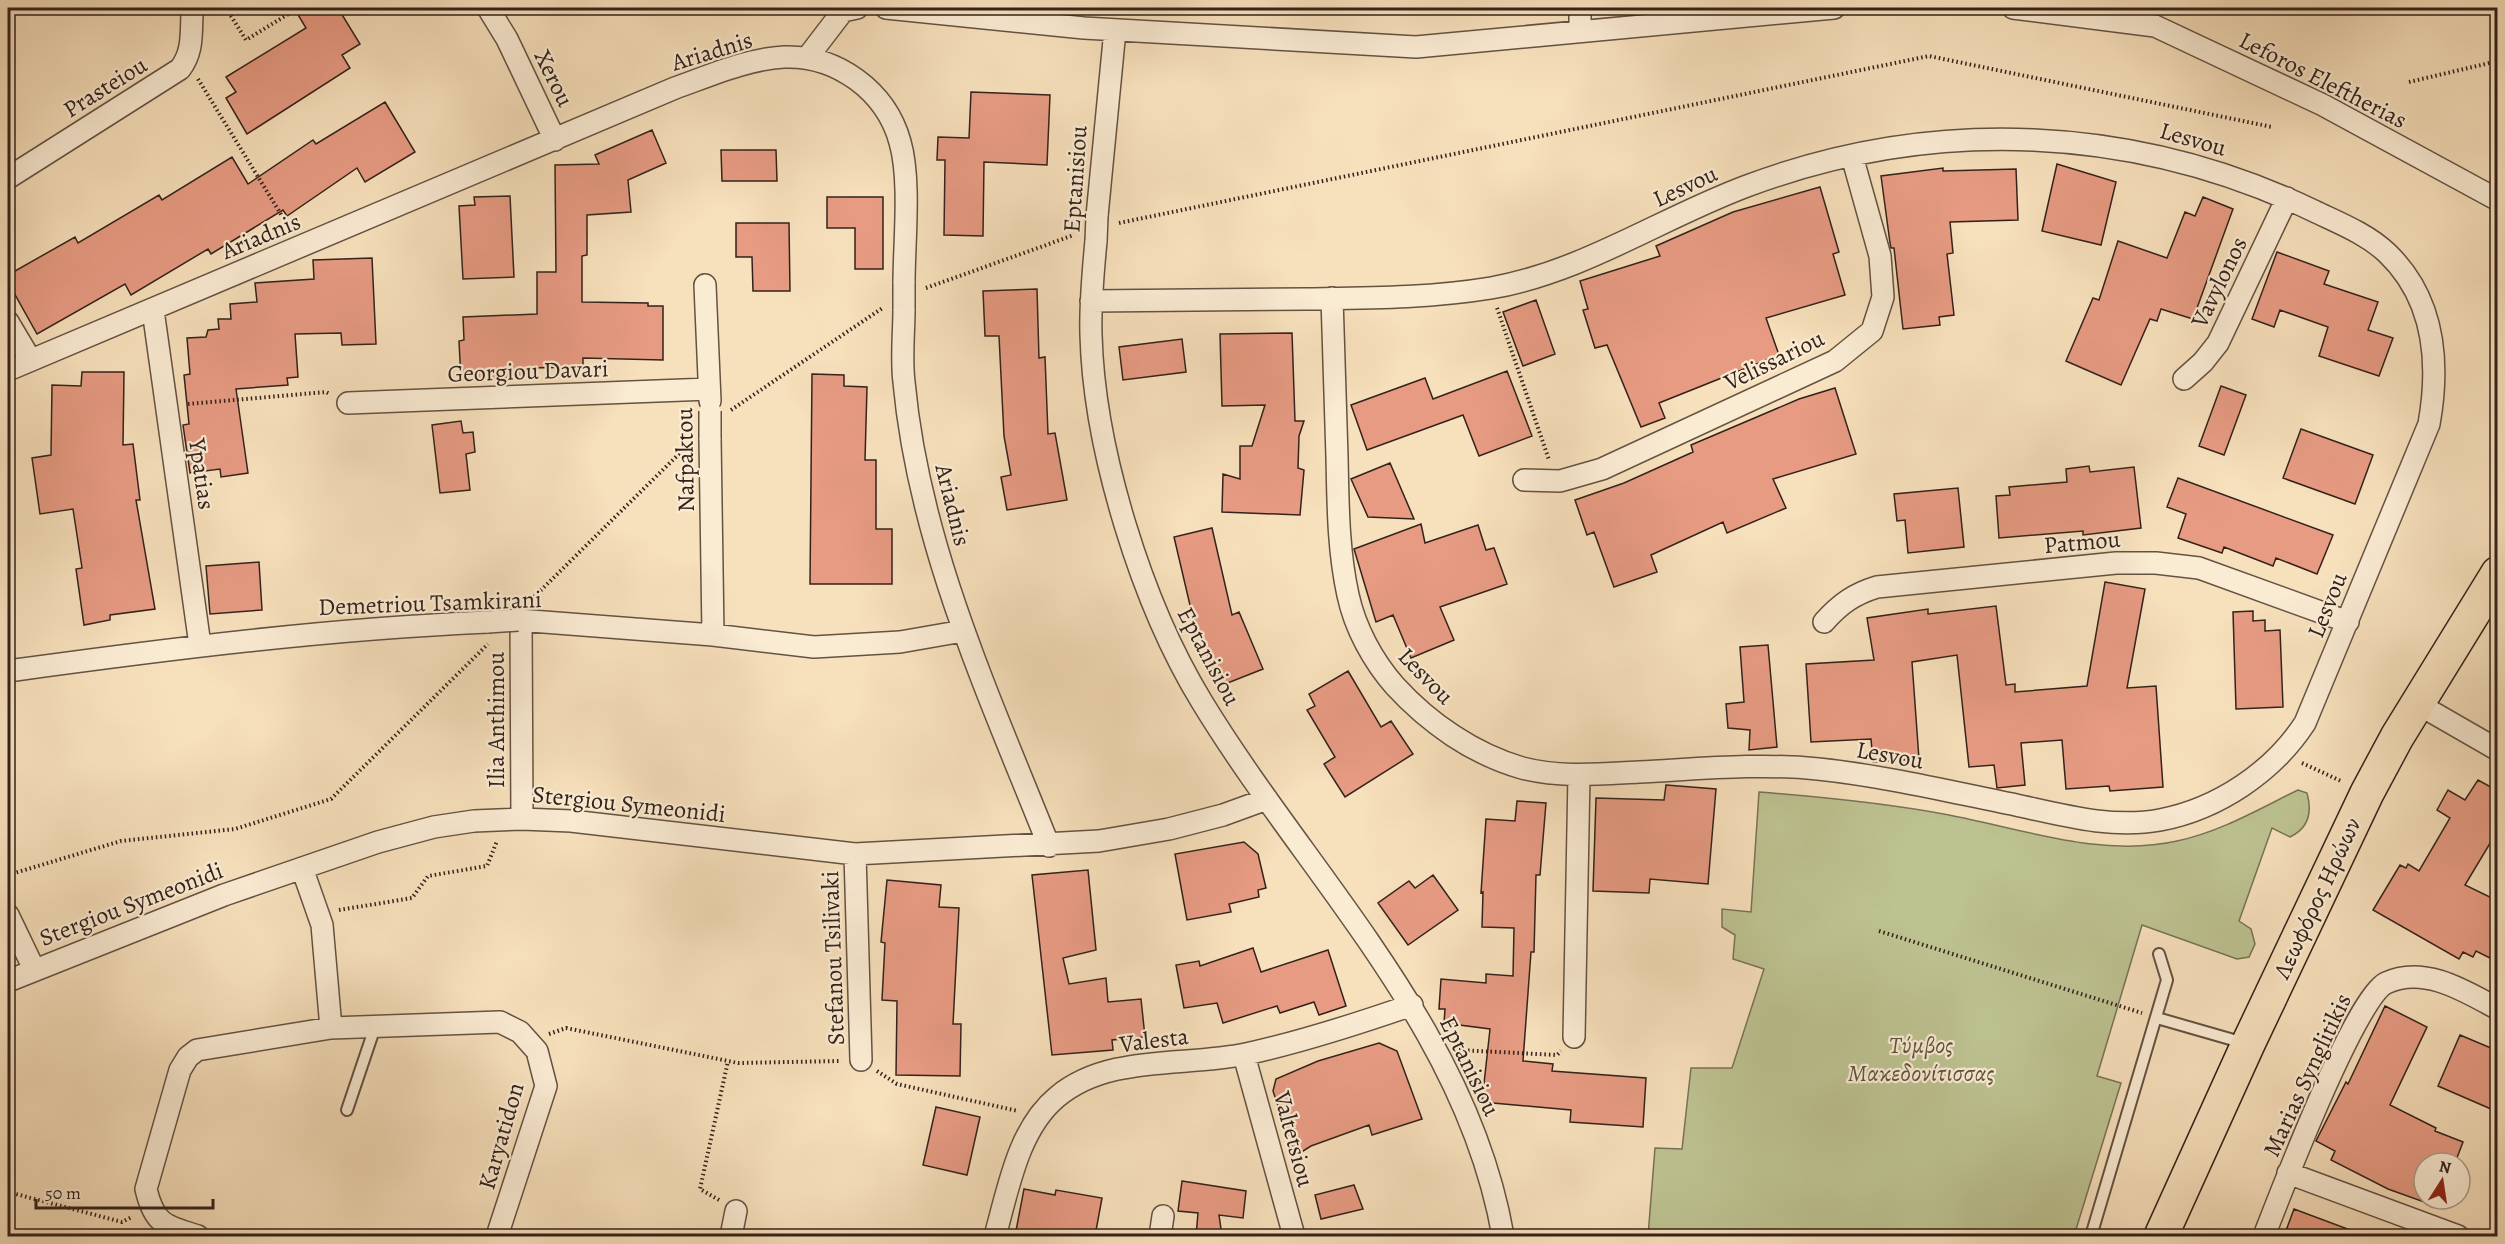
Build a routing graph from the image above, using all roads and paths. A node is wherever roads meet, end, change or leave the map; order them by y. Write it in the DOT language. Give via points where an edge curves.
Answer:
graph roads {
  1 [pos="226,8"];
  2 [pos="298,8"];
  3 [pos="488,8"];
  4 [pos="886,8"];
  5 [pos="1580,8"];
  6 [pos="1834,8"];
  7 [pos="2013,8"];
  8 [pos="850,9"];
  9 [pos="192,14"];
  10 [pos="1115,30"];
  11 [pos="1580,31"];
  12 [pos="807,58"];
  13 [pos="2498,61"];
  14 [pos="171,76"];
  15 [pos="2409,82"];
  16 [pos="2272,127"];
  17 [pos="555,140"];
  18 [pos="1852,156"];
  19 [pos="8,178"];
  20 [pos="2287,198"];
  21 [pos="2498,200"];
  22 [pos="1105,220"];
  23 [pos="1069,237"];
  24 [pos="301,247"];
  25 [pos="705,285"];
  26 [pos="911,287"];
  27 [pos="1490,288"];
  28 [pos="1332,298"];
  29 [pos="1091,302"];
  30 [pos="895,307"];
  31 [pos="153,310"];
  32 [pos="8,322"];
  33 [pos="30,359"];
  34 [pos="8,370"];
  35 [pos="2184,379"];
  36 [pos="710,389"];
  37 [pos="348,404"];
  38 [pos="166,406"];
  39 [pos="717,413"];
  40 [pos="703,437"];
  41 [pos="1524,480"];
  42 [pos="1556,481"];
  43 [pos="2498,573"];
  44 [pos="522,615"];
  45 [pos="1824,622"];
  46 [pos="2348,622"];
  47 [pos="490,630"];
  48 [pos="963,631"];
  49 [pos="713,635"];
  50 [pos="200,645"];
  51 [pos="8,671"];
  52 [pos="2418,704"];
  53 [pos="2498,750"];
  54 [pos="2282,754"];
  55 [pos="1579,775"];
  56 [pos="2367,793"];
  57 [pos="1266,799"];
  58 [pos="514,819"];
  59 [pos="1049,846"];
  60 [pos="855,854"];
  61 [pos="302,868"];
  62 [pos="8,875"];
  63 [pos="318,914"];
  64 [pos="8,915"];
  65 [pos="1878,932"];
  66 [pos="2159,954"];
  67 [pos="34,969"];
  68 [pos="8,981"];
  69 [pos="1412,1005"];
  70 [pos="2498,1009"];
  71 [pos="2157,1018"];
  72 [pos="375,1027"];
  73 [pos="331,1028"];
  74 [pos="1574,1037"];
  75 [pos="528,1041"];
  76 [pos="2248,1044"];
  77 [pos="1435,1049"];
  78 [pos="1244,1055"];
  79 [pos="861,1060"];
  80 [pos="728,1061"];
  81 [pos="347,1110"];
  82 [pos="1040,1116"];
  83 [pos="2288,1173"];
  84 [pos="12,1193"];
  85 [pos="150,1208"];
  86 [pos="736,1211"];
  87 [pos="198,1236"];
  88 [pos="497,1236"];
  89 [pos="731,1236"];
  90 [pos="995,1236"];
  91 [pos="1294,1236"];
  92 [pos="1503,1236"];
  93 [pos="2091,1236"];
  94 [pos="2161,1236"];
  95 [pos="2264,1236"];
  96 [pos="2458,1236"];
  1 -- 2 [label="path" via="246,40"];
  3 -- 17 [label="street, Xerou"];
  4 -- 10 [label="street"];
  5 -- 11 [label="street"];
  6 -- 11 [label="street"];
  7 -- 21 [label="street, Leforos Eleftherias" via="2155,26 2323,105"];
  8 -- 12 [label="street"];
  9 -- 14 [label="street, Prasteiou" via="188,59"];
  10 -- 11 [label="street" via="1416,47"];
  10 -- 22 [label="street, Eptanisiou"];
  12 -- 17 [label="street, Ariadnis" via="782,57 735,67 675,88"];
  12 -- 26 [label="street, Ariadnis" via="827,63 859,80 876,96 900,141"];
  13 -- 15 [label="path"];
  14 -- 19 [label="street, Prasteiou"];
  14 -- 24 [label="path" via="198,79"];
  16 -- 22 [label="path" via="1929,56"];
  17 -- 24 [label="street, Ariadnis"];
  18 -- 20 [label="street, Lesvou" via="1906,146 1988,139 2064,141 2184,161"];
  18 -- 27 [label="street, Lesvou" via="1745,186 1618,246"];
  18 -- 42 [label="street, Velissariou" via="1880,256 1883,297 1872,331 1835,361 1602,469"];
  20 -- 35 [label="street, Vavylonos" via="2218,343"];
  20 -- 46 [label="street, Lesvou" via="2357,231 2386,252 2411,282 2428,320 2435,352 2429,424"];
  22 -- 29 [label="street, Eptanisiou, bridge" via="1096,241"];
  23 -- 26 [label="path"];
  24 -- 31 [label="street, Ariadnis"];
  25 -- 36 [label="street, Nafpaktou"];
  26 -- 30 [label="street, Ariadnis, bridge"];
  27 -- 28 [label="street, Lesvou" via="1417,297"];
  27 -- 42 [label="path"];
  28 -- 29 [label="street, Lesvou"];
  28 -- 55 [label="street, Lesvou" via="1340,542 1357,626 1392,683 1446,732 1520,767"];
  29 -- 57 [label="street, Eptanisiou" via="1091,337 1103,432 1132,542 1155,610 1201,701"];
  30 -- 39 [label="path"];
  30 -- 48 [label="street, Ariadnis" via="912,443 930,530"];
  31 -- 33 [label="street, Ariadnis"];
  31 -- 38 [label="street, Ypatias"];
  32 -- 33 [label="street"];
  33 -- 34 [label="street, Ariadnis"];
  36 -- 37 [label="street, Georgiou Davari"];
  36 -- 39 [label="street, Nafpaktou"];
  37 -- 38 [label="path" via="326,392"];
  38 -- 50 [label="street, Ypatias"];
  39 -- 40 [label="street, Nafpaktou, bridge"];
  40 -- 44 [label="path"];
  40 -- 49 [label="street, Nafpaktou"];
  41 -- 42 [label="street, Velissariou"];
  43 -- 52 [label="main road, Λεωφόρος Ηρώων"];
  44 -- 47 [label="street, Demetriou Tsamkirani, bridge"];
  44 -- 49 [label="street, Demetriou Tsamkirani"];
  44 -- 58 [label="street, Ilia Anthimou"];
  45 -- 46 [label="street, Patmou" via="1842,603 1877,587 2146,563 2199,568"];
  46 -- 54 [label="street, Lesvou" via="2306,723"];
  47 -- 50 [label="street, Demetriou Tsamkirani" via="384,626"];
  47 -- 62 [label="path" via="331,799 235,829 121,841"];
  48 -- 49 [label="street, Demetriou Tsamkirani" via="900,642 824,647"];
  48 -- 59 [label="street, Ariadnis"];
  50 -- 51 [label="street, Demetriou Tsamkirani"];
  52 -- 53 [label="street"];
  52 -- 56 [label="main road, Λεωφόρος Ηρώων"];
  54 -- 55 [label="street, Lesvou" via="2246,784 2193,811 2158,820 2125,822 2082,819 1819,769 1757,766"];
  54 -- 56 [label="path"];
  55 -- 74 [label="street"];
  56 -- 76 [label="main road, Λεωφόρος Ηρώων"];
  57 -- 59 [label="street, Stergiou Symeonidi" via="1169,829 1100,842"];
  57 -- 69 [label="street, Eptanisiou"];
  58 -- 60 [label="street, Stergiou Symeonidi"];
  58 -- 61 [label="street, Stergiou Symeonidi" via="434,827"];
  58 -- 63 [label="path" via="487,866 428,876 412,898"];
  59 -- 60 [label="street, Stergiou Symeonidi"];
  60 -- 79 [label="street, Stefanou Tsilivaki"];
  61 -- 63 [label="street"];
  61 -- 67 [label="street, Stergiou Symeonidi"];
  63 -- 73 [label="street"];
  64 -- 67 [label="street"];
  65 -- 71 [label="path"];
  66 -- 71 [label="lane" via="2168,980"];
  67 -- 68 [label="street, Stergiou Symeonidi"];
  69 -- 77 [label="street, Eptanisiou"];
  69 -- 78 [label="street, Valesta" via="1337,1031"];
  70 -- 83 [label="street, Marias Synglitikis" via="2435,979 2402,979 2385,984 2362,1010"];
  71 -- 76 [label="lane"];
  71 -- 93 [label="lane"];
  72 -- 73 [label="street, Karyatidon"];
  72 -- 75 [label="street, Karyatidon" via="500,1022"];
  72 -- 81 [label="lane"];
  73 -- 85 [label="street, Karyatidon" via="197,1050 188,1057 180,1070 146,1189"];
  74 -- 77 [label="path" via="1557,1055"];
  75 -- 80 [label="path" via="566,1028"];
  75 -- 88 [label="street, Karyatidon" via="537,1051 546,1086"];
  76 -- 94 [label="main road, Λεωφόρος Ηρώων"];
  77 -- 92 [label="street, Eptanisiou" via="1476,1137"];
  78 -- 82 [label="street, Valesta" via="1123,1068 1096,1075 1056,1097"];
  78 -- 91 [label="street, Valtetsiou"];
  79 -- 80 [label="path"];
  79 -- 82 [label="path" via="897,1084"];
  80 -- 86 [label="path" via="700,1189"];
  82 -- 90 [label="street, Valesta" via="1026,1139"];
  83 -- 95 [label="street, Marias Synglitikis"];
  83 -- 96 [label="street"];
  84 -- 85 [label="path" via="122,1222"];
  85 -- 87 [label="street" via="163,1225"];
  86 -- 89 [label="street"];
}
